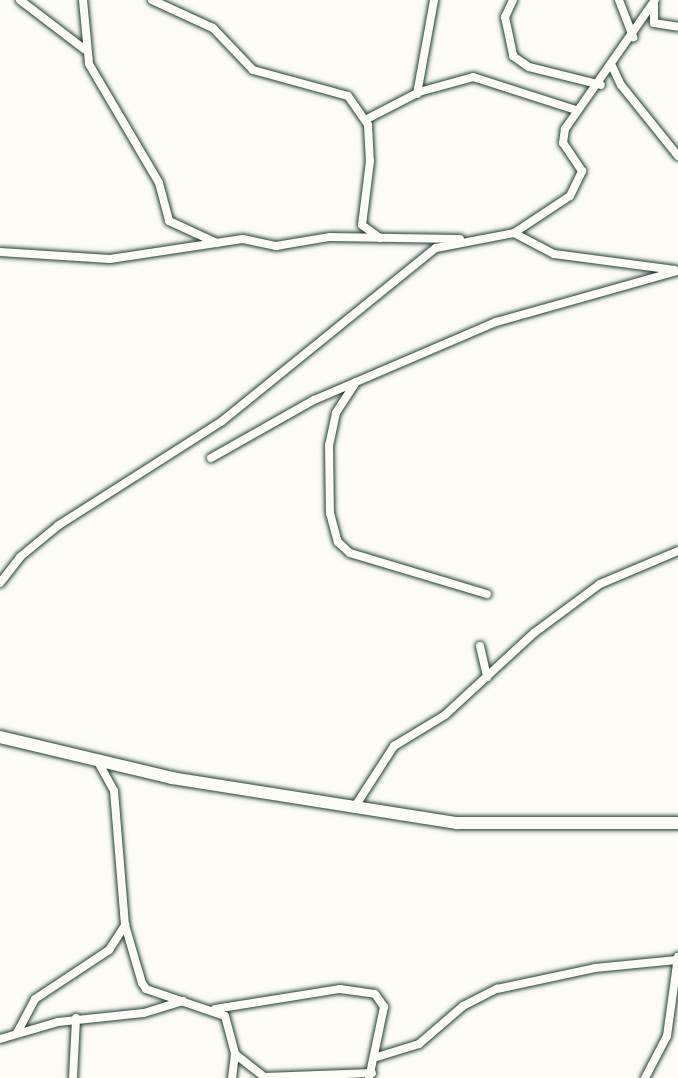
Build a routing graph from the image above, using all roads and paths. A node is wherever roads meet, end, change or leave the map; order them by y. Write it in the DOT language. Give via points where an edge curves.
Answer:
graph roads {
  1 [pos="20,0"];
  2 [pos="83,0"];
  3 [pos="152,0"];
  4 [pos="434,0"];
  5 [pos="513,0"];
  6 [pos="619,0"];
  7 [pos="655,0"];
  8 [pos="678,27"];
  9 [pos="633,37"];
  10 [pos="84,49"];
  11 [pos="612,66"];
  12 [pos="601,85"];
  13 [pos="417,94"];
  14 [pos="576,110"];
  15 [pos="367,119"];
  16 [pos="678,156"];
  17 [pos="514,233"];
  18 [pos="384,240"];
  19 [pos="469,240"];
  20 [pos="219,243"];
  21 [pos="0,252"];
  22 [pos="678,271"];
  23 [pos="356,382"];
  24 [pos="211,458"];
  25 [pos="678,551"];
  26 [pos="0,583"];
  27 [pos="487,594"];
  28 [pos="480,646"];
  29 [pos="487,677"];
  30 [pos="0,737"];
  31 [pos="96,760"];
  32 [pos="352,809"];
  33 [pos="678,823"];
  34 [pos="125,925"];
  35 [pos="678,958"];
  36 [pos="183,1001"];
  37 [pos="215,1010"];
  38 [pos="76,1018"];
  39 [pos="17,1033"];
  40 [pos="0,1040"];
  41 [pos="235,1054"];
  42 [pos="377,1057"];
  43 [pos="371,1075"];
  44 [pos="73,1078"];
  45 [pos="232,1078"];
  46 [pos="645,1078"];
  1 -- 10 [label="street"];
  2 -- 10 [label="street"];
  3 -- 15 [label="street" via="208,25 254,70 339,90"];
  4 -- 13 [label="street"];
  5 -- 12 [label="street" via="505,17 513,56 529,67"];
  6 -- 9 [label="street"];
  7 -- 8 [label="street" via="654,23"];
  7 -- 9 [label="street"];
  9 -- 11 [label="street"];
  10 -- 20 [label="street" via="142,163 159,183 169,221"];
  11 -- 12 [label="street"];
  11 -- 16 [label="street" via="621,85"];
  12 -- 14 [label="street"];
  13 -- 14 [label="street" via="473,77"];
  13 -- 15 [label="street"];
  14 -- 17 [label="street" via="562,139 582,171 580,185 543,218"];
  15 -- 18 [label="street" via="370,161 362,225"];
  17 -- 19 [label="street"];
  17 -- 22 [label="street" via="554,254"];
  18 -- 19 [label="street"];
  18 -- 20 [label="street"];
  19 -- 26 [label="street" via="443,245 411,265 222,422 59,525 20,557"];
  20 -- 21 [label="street" via="110,259"];
  22 -- 23 [label="street" via="496,322"];
  23 -- 24 [label="street"];
  23 -- 27 [label="street" via="331,428 330,513 338,542 350,553"];
  25 -- 29 [label="street" via="587,592"];
  28 -- 29 [label="street"];
  29 -- 32 [label="street" via="445,715 394,746"];
  30 -- 31 [label="main road"];
  31 -- 32 [label="main road"];
  31 -- 34 [label="street" via="110,777 116,800"];
  32 -- 33 [label="main road" via="457,823"];
  34 -- 36 [label="street" via="144,986"];
  34 -- 39 [label="street" via="109,950 35,999"];
  35 -- 42 [label="street" via="606,967 497,989 463,1006 418,1044"];
  35 -- 46 [label="street" via="667,1036"];
  36 -- 37 [label="street"];
  36 -- 38 [label="street" via="144,1013"];
  37 -- 41 [label="street" via="229,1023"];
  37 -- 42 [label="street" via="360,989 382,1000"];
  38 -- 39 [label="street"];
  38 -- 44 [label="street"];
  39 -- 40 [label="street"];
  41 -- 43 [label="street" via="264,1077"];
  41 -- 45 [label="street"];
  42 -- 43 [label="street"];
}
